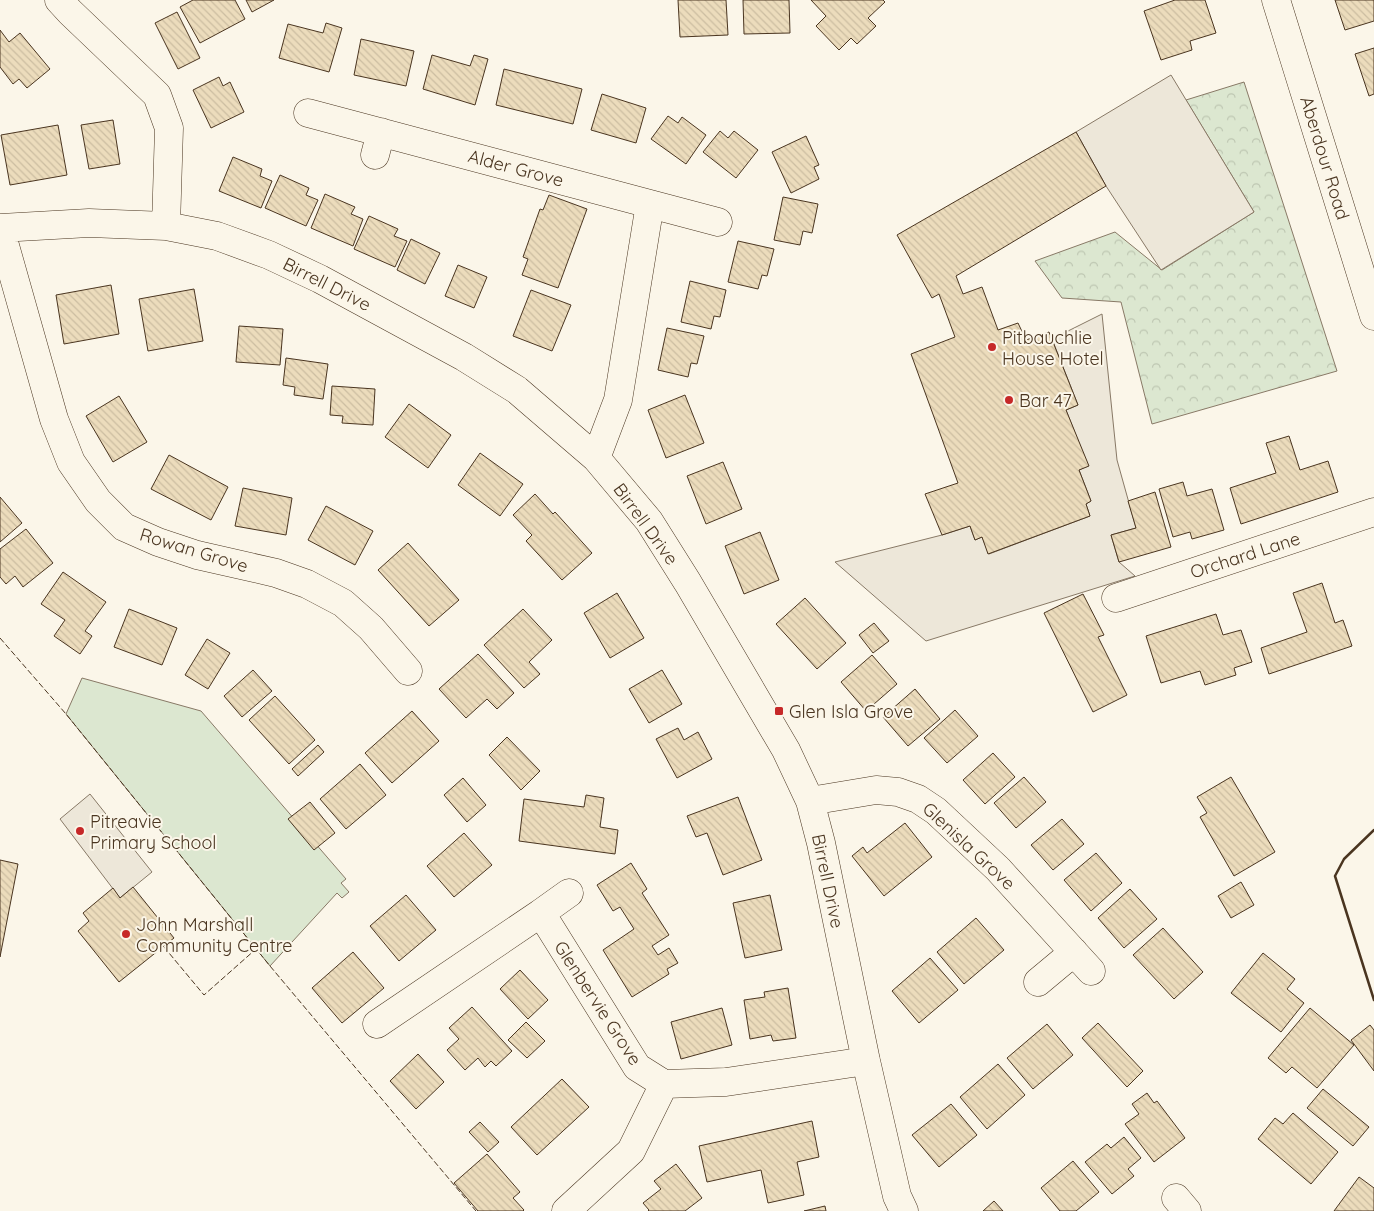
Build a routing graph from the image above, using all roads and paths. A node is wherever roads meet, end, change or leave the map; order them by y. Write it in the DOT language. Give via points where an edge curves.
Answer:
graph roads {
  1 [pos="59,0"];
  2 [pos="1276,0"];
  3 [pos="308,113"];
  4 [pos="650,204"];
  5 [pos="718,222"];
  6 [pos="166,226"];
  7 [pos="0,228"];
  8 [pos="1374,316"];
  9 [pos="596,458"];
  10 [pos="1374,512"];
  11 [pos="1116,598"];
  12 [pos="408,671"];
  13 [pos="810,801"];
  14 [pos="569,893"];
  15 [pos="541,912"];
  16 [pos="1038,982"];
  17 [pos="377,1024"];
  18 [pos="866,1061"];
  19 [pos="664,1084"];
  20 [pos="566,1211"];
  21 [pos="904,1211"];
  1 -- 6 [label="street" via="157,94 169,128"];
  2 -- 8 [label="street, Aberdour Road"];
  3 -- 4 [label="street, Alder Grove" via="378,144"];
  4 -- 5 [label="street, Alder Grove"];
  4 -- 9 [label="street" via="618,400"];
  6 -- 7 [label="street, Birrell Drive" via="88,223"];
  6 -- 9 [label="street, Birrell Drive" via="217,236 269,254 397,320 517,390"];
  7 -- 12 [label="street, Rowan Grove" via="54,419 72,462 98,501 124,527 158,542 197,555 276,573 307,584 343,603 372,628"];
  9 -- 13 [label="street, Birrell Drive" via="649,521 669,552 786,750"];
  10 -- 11 [label="street, Orchard Lane"];
  13 -- 16 [label="street, Glenisla Grove" via="876,790 898,792 918,799 936,811 998,869 1083,962"];
  13 -- 18 [label="street, Birrell Drive"];
  14 -- 15 [label="street"];
  15 -- 17 [label="street"];
  15 -- 19 [label="street, Glenbervie Grove" via="637,1067"];
  18 -- 19 [label="street" via="726,1082"];
  18 -- 21 [label="street, Birrell Drive" via="897,1196"];
  19 -- 20 [label="street" via="631,1151"];
}
